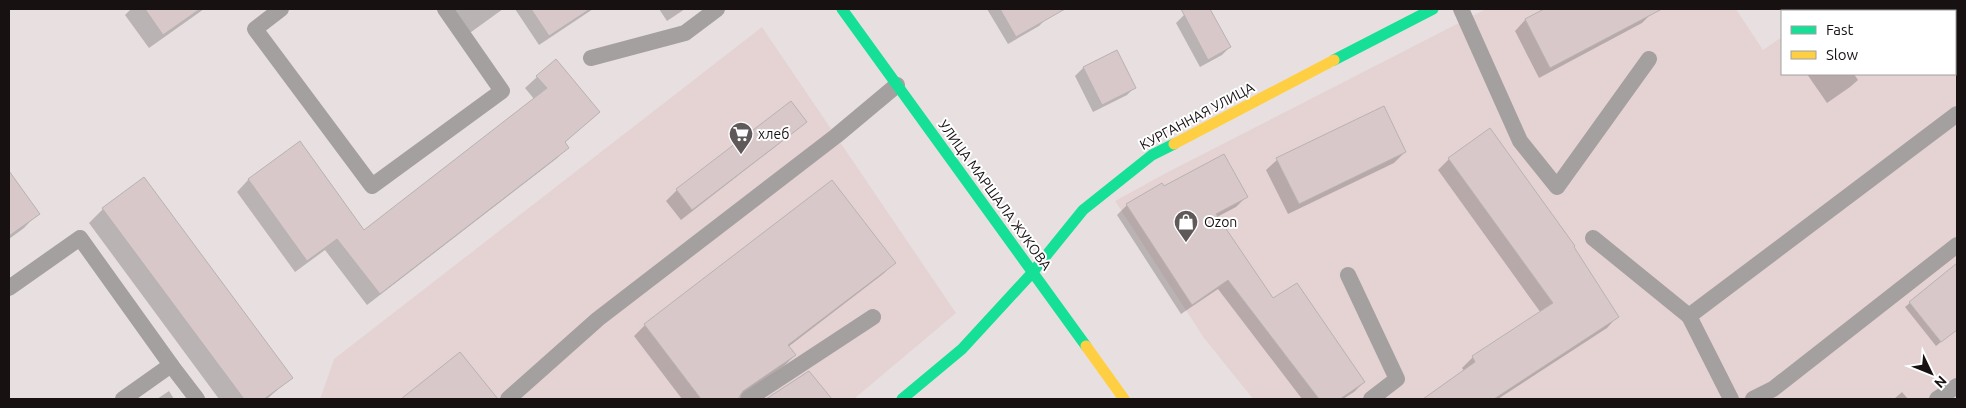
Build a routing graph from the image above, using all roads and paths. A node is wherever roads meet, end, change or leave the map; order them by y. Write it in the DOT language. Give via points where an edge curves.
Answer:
graph roads {
  1 [pos="281,9"];
  2 [pos="445,9"];
  3 [pos="717,9"];
  4 [pos="842,9"];
  5 [pos="1433,9"];
  6 [pos="1461,9"];
  7 [pos="591,58"];
  8 [pos="1649,59"];
  9 [pos="897,85"];
  10 [pos="1957,114"];
  11 [pos="1593,238"];
  12 [pos="1957,245"];
  13 [pos="1032,273"];
  14 [pos="1348,275"];
  15 [pos="9,288"];
  16 [pos="1689,316"];
  17 [pos="873,317"];
  18 [pos="171,365"];
  19 [pos="1957,386"];
  20 [pos="123,399"];
  21 [pos="197,399"];
  22 [pos="508,399"];
  23 [pos="748,399"];
  24 [pos="902,399"];
  25 [pos="1124,399"];
  26 [pos="1371,399"];
  27 [pos="1731,399"];
  28 [pos="1753,399"];
  29 [pos="1937,399"];
  1 -- 2 [label="lane" via="255,29 372,186 502,91"];
  3 -- 7 [label="lane" via="685,33"];
  4 -- 9 [label="street, УЛИЦА МАРШАЛА ЖУКОВА"];
  5 -- 13 [label="street, КУРГАННАЯ УЛИЦА" via="1152,155 1083,210"];
  6 -- 8 [label="lane" via="1520,141 1557,188"];
  9 -- 13 [label="street, УЛИЦА МАРШАЛА ЖУКОВА"];
  9 -- 22 [label="lane" via="836,136 598,319"];
  10 -- 16 [label="lane"];
  11 -- 16 [label="lane"];
  12 -- 28 [label="lane" via="1772,388"];
  13 -- 24 [label="street, КУРГАННАЯ УЛИЦА" via="962,349"];
  13 -- 25 [label="street, УЛИЦА МАРШАЛА ЖУКОВА"];
  14 -- 26 [label="lane" via="1396,379"];
  15 -- 18 [label="lane" via="80,238"];
  16 -- 27 [label="lane"];
  17 -- 23 [label="lane"];
  18 -- 20 [label="lane"];
  18 -- 21 [label="lane"];
  19 -- 29 [label="lane"];
}
